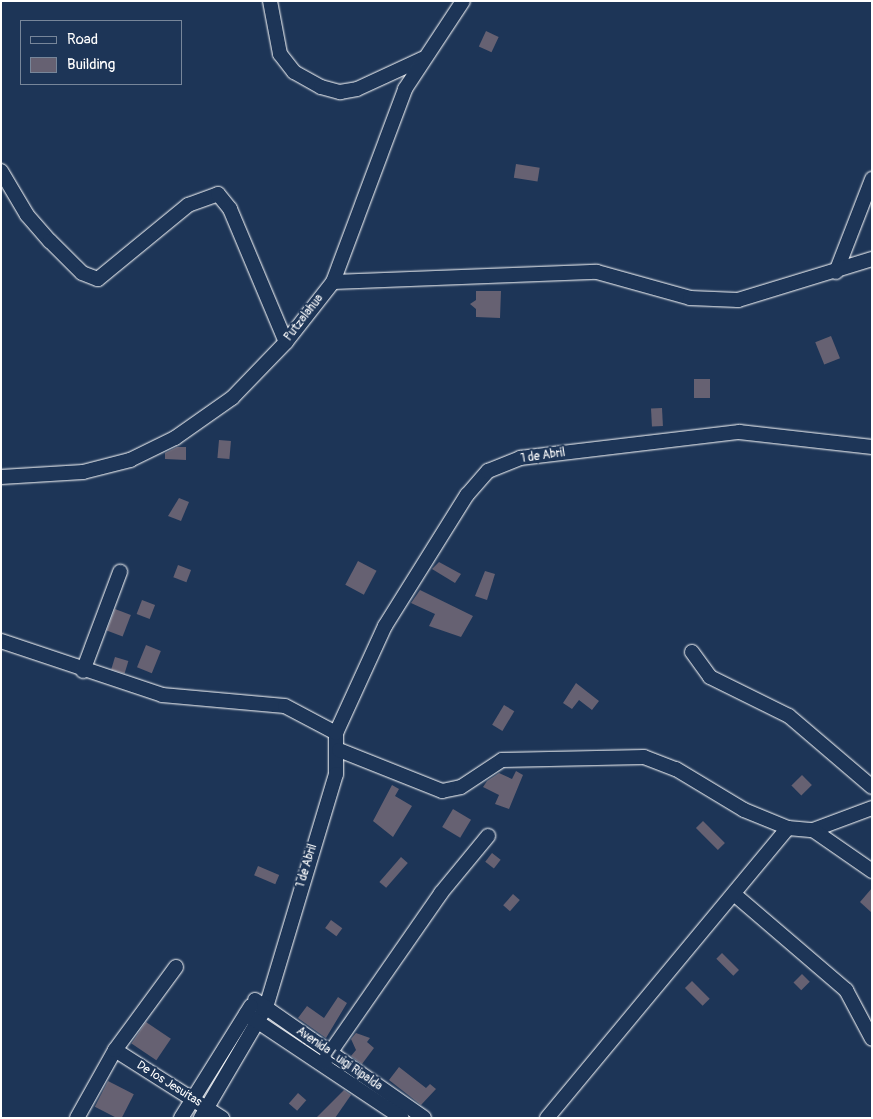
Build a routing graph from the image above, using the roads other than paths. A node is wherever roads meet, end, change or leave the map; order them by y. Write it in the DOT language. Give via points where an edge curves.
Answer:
graph roads {
  1 [pos="270,1"];
  2 [pos="463,1"];
  3 [pos="422,59"];
  4 [pos="1,170"];
  5 [pos="872,179"];
  6 [pos="872,260"];
  7 [pos="836,272"];
  8 [pos="333,282"];
  9 [pos="286,342"];
  10 [pos="872,447"];
  11 [pos="1,477"];
  12 [pos="120,572"];
  13 [pos="1,641"];
  14 [pos="692,652"];
  15 [pos="83,671"];
  16 [pos="336,733"];
  17 [pos="339,750"];
  18 [pos="872,787"];
  19 [pos="872,808"];
  20 [pos="788,828"];
  21 [pos="813,830"];
  22 [pos="488,836"];
  23 [pos="872,871"];
  24 [pos="734,894"];
  25 [pos="176,967"];
  26 [pos="260,1004"];
  27 [pos="246,1014"];
  28 [pos="259,1022"];
  29 [pos="872,1039"];
  30 [pos="115,1050"];
  31 [pos="326,1057"];
  32 [pos="193,1098"];
  33 [pos="204,1113"];
  34 [pos="77,1118"];
  35 [pos="181,1118"];
  36 [pos="222,1118"];
  37 [pos="402,1118"];
  38 [pos="424,1118"];
  39 [pos="548,1118"];
  1 -- 3 [label="street" via="280,54 294,72 321,87 340,92 357,89"];
  2 -- 3 [label="street, Putzalahua"];
  3 -- 8 [label="street, Putzalahua" via="405,89"];
  4 -- 9 [label="street" via="44,234 82,274 98,279 188,205 218,194 230,209"];
  5 -- 7 [label="street"];
  6 -- 7 [label="street"];
  7 -- 8 [label="street" via="738,300 690,298 597,272"];
  8 -- 9 [label="street, Putzalahua"];
  9 -- 11 [label="street, Putzalahua" via="232,398 176,438 130,460 84,472"];
  10 -- 16 [label="street, 1 de Abril" via="739,432 520,458 488,471 467,495 385,626"];
  12 -- 15 [label="street"];
  13 -- 15 [label="street"];
  14 -- 18 [label="street" via="710,677 788,716"];
  15 -- 16 [label="street" via="162,695 285,706"];
  16 -- 17 [label="street, 1 de Abril"];
  17 -- 20 [label="street" via="442,792 461,787 502,760 644,757 676,769 744,810"];
  17 -- 26 [label="street, 1 de Abril" via="336,774 272,981"];
  19 -- 21 [label="street"];
  20 -- 21 [label="street"];
  20 -- 24 [label="street"];
  21 -- 23 [label="street"];
  22 -- 31 [label="street" via="441,893"];
  24 -- 29 [label="street" via="846,990"];
  24 -- 39 [label="street"];
  25 -- 30 [label="street"];
  26 -- 27 [label="street, 1 de Abril"];
  26 -- 28 [label="street, 1 de Abril"];
  26 -- 31 [label="street, Avenida Luigi Ripalda"];
  27 -- 28 [label="street, Avenida Luigi Ripalda"];
  27 -- 32 [label="street, 1 de Abril"];
  28 -- 31 [label="street, Avenida Luigi Ripalda"];
  28 -- 33 [label="street, 1 de Abril"];
  30 -- 32 [label="street, De los Jesuitas"];
  30 -- 34 [label="street"];
  31 -- 37 [label="street, Avenida Luigi Ripalda"];
  31 -- 38 [label="street, Avenida Luigi Ripalda"];
  32 -- 33 [label="street, De los Jesuitas"];
  32 -- 35 [label="street, 1 de Abril"];
  33 -- 36 [label="street, De los Jesuitas"];
}
